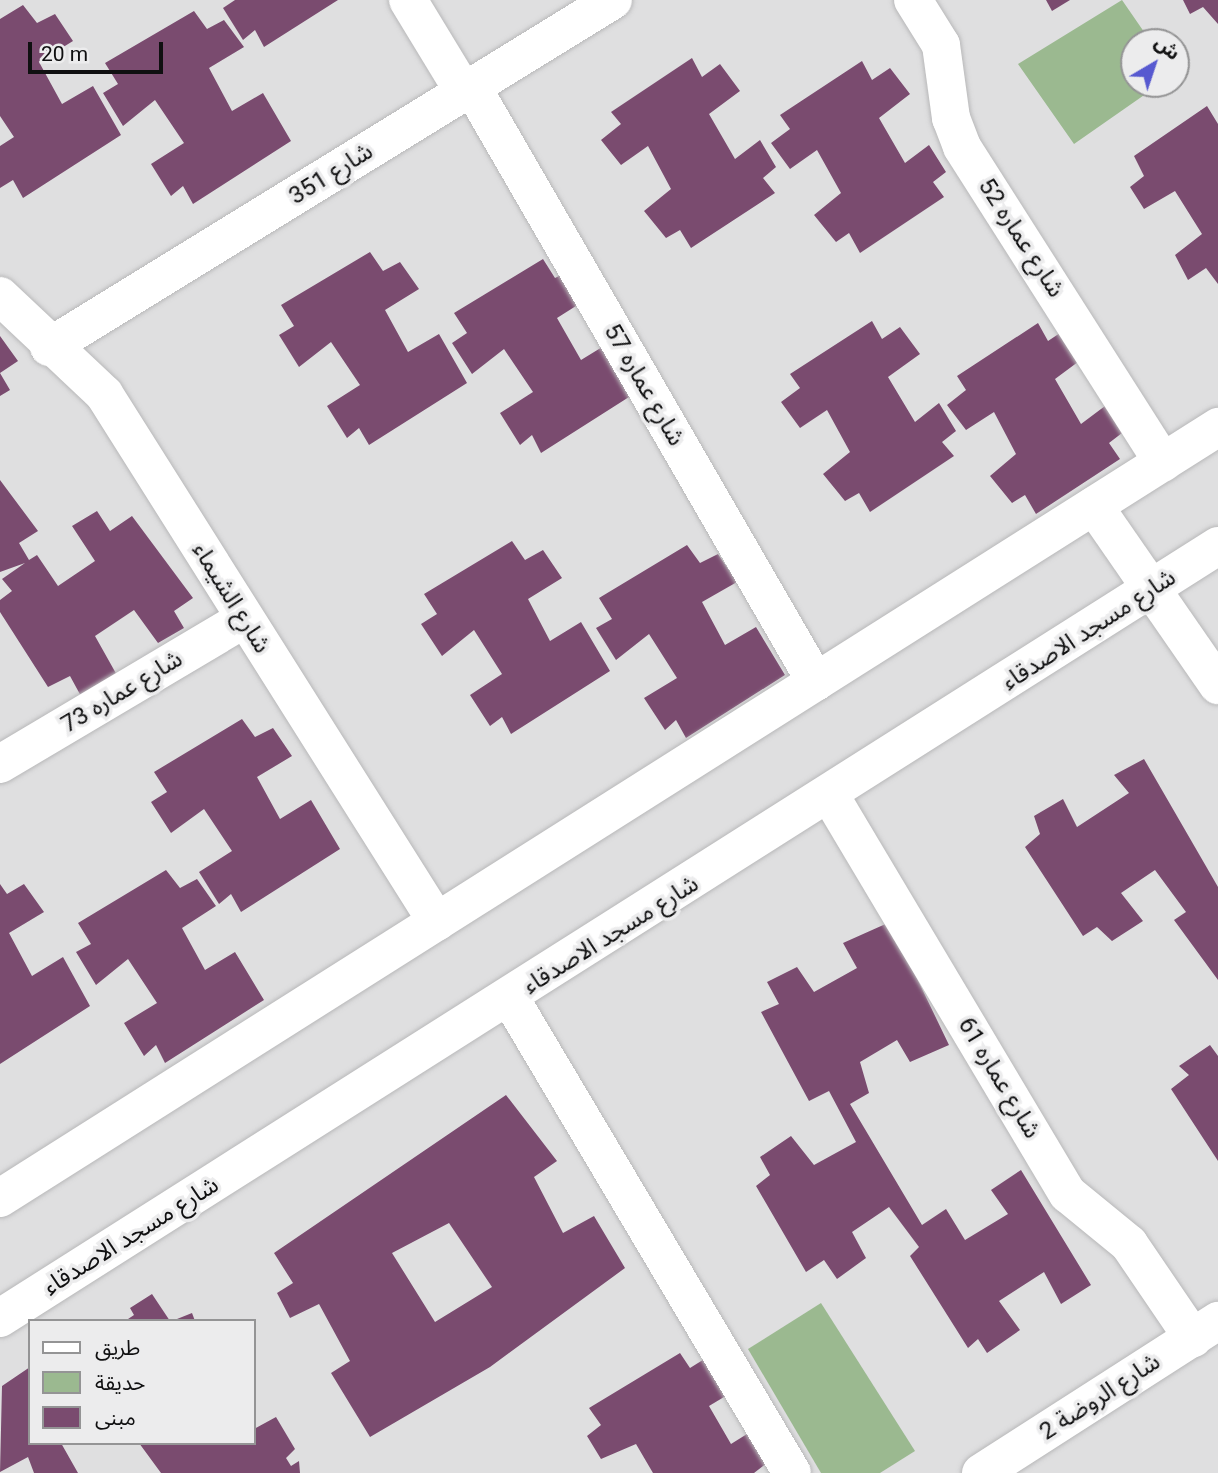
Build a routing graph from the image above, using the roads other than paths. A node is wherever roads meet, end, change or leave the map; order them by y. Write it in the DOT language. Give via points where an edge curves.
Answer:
graph roads {
  1 [pos="408,0"];
  2 [pos="613,0"];
  3 [pos="913,0"];
  4 [pos="468,90"];
  5 [pos="0,296"];
  6 [pos="49,347"];
  7 [pos="1218,427"];
  8 [pos="1163,462"];
  9 [pos="1094,506"];
  10 [pos="1218,546"];
  11 [pos="1152,589"];
  12 [pos="244,619"];
  13 [pos="816,682"];
  14 [pos="1218,685"];
  15 [pos="0,765"];
  16 [pos="831,797"];
  17 [pos="438,922"];
  18 [pos="509,998"];
  19 [pos="0,1198"];
  20 [pos="0,1318"];
  21 [pos="1205,1329"];
  22 [pos="792,1473"];
  23 [pos="981,1473"];
  1 -- 4 [label="street, شارع عماره 57"];
  2 -- 4 [label="street, شارع 351"];
  3 -- 8 [label="street, شارع عماره 52" via="941,44 951,118 962,147"];
  4 -- 6 [label="street, شارع 351"];
  4 -- 13 [label="street, شارع عماره 57"];
  5 -- 6 [label="street, شارع الشيماء"];
  6 -- 12 [label="street, شارع الشيماء" via="104,394"];
  7 -- 8 [label="street"];
  8 -- 9 [label="street"];
  9 -- 11 [label="street"];
  9 -- 13 [label="street"];
  10 -- 11 [label="street, شارع مسجد الاصدقاء"];
  11 -- 14 [label="street"];
  11 -- 16 [label="street, شارع مسجد الاصدقاء"];
  12 -- 15 [label="street, شارع عماره 73"];
  12 -- 17 [label="street, شارع الشيماء"];
  13 -- 17 [label="street"];
  16 -- 18 [label="street, شارع مسجد الاصدقاء"];
  16 -- 21 [label="street, شارع عماره 61" via="1068,1194 1129,1244"];
  17 -- 19 [label="street"];
  18 -- 20 [label="street, شارع مسجد الاصدقاء"];
  18 -- 22 [label="street"];
  21 -- 23 [label="street, شارع الروضة 2"];
}
